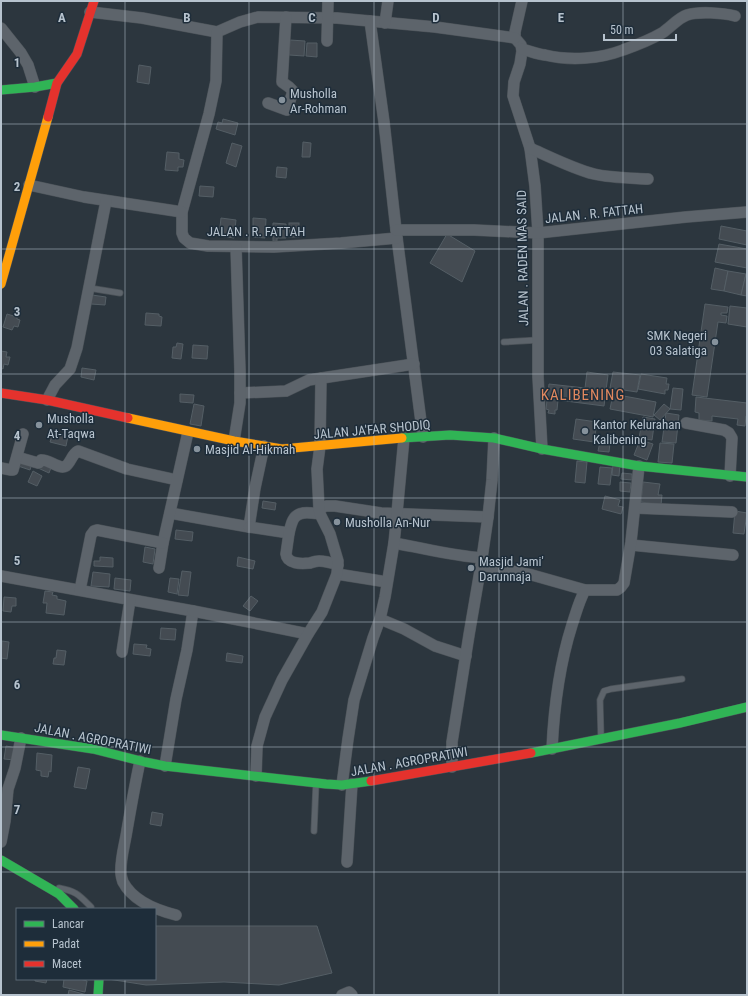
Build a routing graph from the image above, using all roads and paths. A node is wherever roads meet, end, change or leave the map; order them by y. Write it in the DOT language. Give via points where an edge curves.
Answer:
graph roads {
  1 [pos="94,1"];
  2 [pos="328,1"];
  3 [pos="388,1"];
  4 [pos="522,1"];
  5 [pos="90,12"];
  6 [pos="735,16"];
  7 [pos="286,17"];
  8 [pos="327,18"];
  9 [pos="370,21"];
  10 [pos="386,23"];
  11 [pos="1,28"];
  12 [pos="217,32"];
  13 [pos="515,38"];
  14 [pos="327,41"];
  15 [pos="522,49"];
  16 [pos="57,83"];
  17 [pos="35,87"];
  18 [pos="1,90"];
  19 [pos="268,103"];
  20 [pos="530,148"];
  21 [pos="648,178"];
  22 [pos="29,184"];
  23 [pos="106,201"];
  24 [pos="182,212"];
  25 [pos="747,212"];
  26 [pos="538,233"];
  27 [pos="396,234"];
  28 [pos="236,247"];
  29 [pos="1,284"];
  30 [pos="89,288"];
  31 [pos="120,293"];
  32 [pos="538,340"];
  33 [pos="504,342"];
  34 [pos="414,364"];
  35 [pos="321,378"];
  36 [pos="1,393"];
  37 [pos="240,393"];
  38 [pos="47,400"];
  39 [pos="686,423"];
  40 [pos="188,432"];
  41 [pos="23,434"];
  42 [pos="423,437"];
  43 [pos="404,438"];
  44 [pos="494,438"];
  45 [pos="234,442"];
  46 [pos="264,446"];
  47 [pos="320,446"];
  48 [pos="542,449"];
  49 [pos="17,457"];
  50 [pos="639,466"];
  51 [pos="1,468"];
  52 [pos="730,476"];
  53 [pos="747,477"];
  54 [pos="177,480"];
  55 [pos="635,508"];
  56 [pos="320,511"];
  57 [pos="732,512"];
  58 [pos="170,513"];
  59 [pos="398,513"];
  60 [pos="488,517"];
  61 [pos="249,527"];
  62 [pos="289,533"];
  63 [pos="394,542"];
  64 [pos="163,543"];
  65 [pos="631,545"];
  66 [pos="733,555"];
  67 [pos="482,562"];
  68 [pos="159,568"];
  69 [pos="337,569"];
  70 [pos="1,576"];
  71 [pos="387,582"];
  72 [pos="80,590"];
  73 [pos="585,590"];
  74 [pos="130,600"];
  75 [pos="193,612"];
  76 [pos="380,619"];
  77 [pos="308,634"];
  78 [pos="122,652"];
  79 [pos="466,656"];
  80 [pos="682,679"];
  81 [pos="747,707"];
  82 [pos="1,735"];
  83 [pos="21,738"];
  84 [pos="600,739"];
  85 [pos="552,749"];
  86 [pos="140,761"];
  87 [pos="165,766"];
  88 [pos="452,767"];
  89 [pos="256,776"];
  90 [pos="316,783"];
  91 [pos="347,784"];
  92 [pos="314,831"];
  93 [pos="1,842"];
  94 [pos="1,860"];
  95 [pos="347,862"];
  96 [pos="44,885"];
  97 [pos="91,906"];
  98 [pos="73,908"];
  99 [pos="154,908"];
  100 [pos="156,909"];
  101 [pos="176,915"];
  102 [pos="99,980"];
  103 [pos="98,995"];
  104 [pos="342,995"];
  105 [pos="352,995"];
  1 -- 5 [label="street"];
  2 -- 8 [label="street"];
  3 -- 10 [label="street"];
  4 -- 13 [label="street"];
  5 -- 12 [label="street" via="142,18"];
  5 -- 16 [label="street" via="77,54"];
  6 -- 15 [label="street" via="714,13 688,14 645,42 622,51 590,57 563,58"];
  7 -- 8 [label="street"];
  7 -- 12 [label="street" via="258,17"];
  7 -- 19 [label="street" via="282,82 293,92 287,110"];
  8 -- 9 [label="street"];
  8 -- 14 [label="street"];
  9 -- 10 [label="street"];
  9 -- 27 [label="street"];
  10 -- 13 [label="street"];
  11 -- 17 [label="street" via="28,65"];
  12 -- 24 [label="street, JALAN . R. FATTAH" via="216,81"];
  13 -- 15 [label="street"];
  15 -- 20 [label="street, JALAN . RADEN MAS SAID" via="513,96"];
  16 -- 17 [label="street"];
  16 -- 22 [label="street"];
  17 -- 18 [label="street"];
  20 -- 21 [label="street" via="595,174"];
  20 -- 26 [label="street, JALAN . RADEN MAS SAID"];
  22 -- 23 [label="street"];
  22 -- 29 [label="street"];
  23 -- 24 [label="street"];
  23 -- 30 [label="street"];
  24 -- 28 [label="street, JALAN . R. FATTAH" via="182,233 190,243"];
  25 -- 26 [label="street, JALAN . R. FATTAH"];
  26 -- 27 [label="street, JALAN . R. FATTAH" via="474,230"];
  26 -- 32 [label="street, JALAN . RADEN MAS SAID"];
  27 -- 28 [label="street, JALAN . R. FATTAH" via="341,243"];
  27 -- 34 [label="street"];
  28 -- 37 [label="street"];
  30 -- 31 [label="lane"];
  30 -- 38 [label="street" via="77,348 70,369 55,385"];
  32 -- 33 [label="lane"];
  32 -- 48 [label="street, JALAN . RADEN MAS SAID"];
  34 -- 35 [label="street"];
  34 -- 42 [label="street"];
  35 -- 37 [label="street" via="309,380 286,391"];
  35 -- 47 [label="street"];
  36 -- 38 [label="street, JALAN JA'FAR SHODIQ"];
  37 -- 45 [label="street"];
  38 -- 40 [label="street, JALAN JA'FAR SHODIQ"];
  39 -- 52 [label="street" via="729,433 732,438"];
  40 -- 45 [label="street, JALAN JA'FAR SHODIQ"];
  40 -- 54 [label="street"];
  41 -- 49 [label="street"];
  42 -- 43 [label="street, JALAN JA'FAR SHODIQ"];
  42 -- 44 [label="street, JALAN JA'FAR SHODIQ" via="450,435"];
  43 -- 47 [label="street, JALAN JA'FAR SHODIQ"];
  43 -- 59 [label="street"];
  44 -- 48 [label="street, JALAN JA'FAR SHODIQ"];
  44 -- 60 [label="street"];
  45 -- 46 [label="street, JALAN JA'FAR SHODIQ"];
  46 -- 47 [label="street, JALAN JA'FAR SHODIQ" via="282,449"];
  46 -- 61 [label="street"];
  47 -- 56 [label="street" via="317,469"];
  48 -- 50 [label="street, JALAN JA'FAR SHODIQ"];
  49 -- 51 [label="street" via="13,470"];
  49 -- 54 [label="street" via="38,463 44,460 64,467 78,451 127,469"];
  50 -- 52 [label="street, JALAN JA'FAR SHODIQ"];
  50 -- 55 [label="street"];
  52 -- 53 [label="street, JALAN JA'FAR SHODIQ"];
  54 -- 58 [label="street"];
  55 -- 57 [label="street"];
  55 -- 65 [label="street"];
  56 -- 59 [label="street" via="326,506 335,506"];
  56 -- 62 [label="street" via="296,516"];
  56 -- 69 [label="street" via="338,561"];
  58 -- 61 [label="street"];
  58 -- 64 [label="street"];
  59 -- 60 [label="street"];
  59 -- 63 [label="street"];
  60 -- 67 [label="street"];
  61 -- 62 [label="street"];
  62 -- 69 [label="street" via="286,554 289,560 293,563 326,562"];
  63 -- 67 [label="street"];
  63 -- 71 [label="street"];
  64 -- 68 [label="street"];
  64 -- 72 [label="street" via="94,530"];
  65 -- 66 [label="street"];
  65 -- 73 [label="street" via="621,587 617,590"];
  67 -- 73 [label="street"];
  67 -- 79 [label="street"];
  69 -- 71 [label="street"];
  69 -- 77 [label="street" via="322,612"];
  70 -- 72 [label="street"];
  71 -- 76 [label="street"];
  72 -- 74 [label="street"];
  73 -- 85 [label="street" via="568,636 559,673"];
  74 -- 75 [label="street"];
  74 -- 78 [label="street"];
  75 -- 77 [label="street"];
  75 -- 87 [label="street"];
  76 -- 79 [label="street" via="435,646"];
  76 -- 91 [label="street" via="354,700 348,739"];
  77 -- 89 [label="street" via="264,717 257,746"];
  79 -- 88 [label="street" via="452,742"];
  80 -- 84 [label="lane" via="604,691 600,700"];
  81 -- 84 [label="street, JALAN . AGROPRATIWI"];
  82 -- 83 [label="street, JALAN . AGROPRATIWI"];
  83 -- 86 [label="street, JALAN . AGROPRATIWI" via="93,749"];
  83 -- 93 [label="street" via="8,789"];
  84 -- 85 [label="street, JALAN . AGROPRATIWI"];
  85 -- 88 [label="street, JALAN . AGROPRATIWI"];
  86 -- 87 [label="street, JALAN . AGROPRATIWI"];
  86 -- 99 [label="street" via="121,872 127,888 134,896"];
  87 -- 89 [label="street, JALAN . AGROPRATIWI"];
  88 -- 91 [label="street, JALAN . AGROPRATIWI"];
  89 -- 90 [label="street, JALAN . AGROPRATIWI"];
  90 -- 91 [label="street, JALAN . AGROPRATIWI"];
  90 -- 92 [label="lane"];
  91 -- 95 [label="street"];
  94 -- 96 [label="street"];
  96 -- 97 [label="lane" via="77,893"];
  96 -- 98 [label="street" via="59,894"];
  100 -- 101 [label="street"];
  102 -- 103 [label="street"];
  104 -- 105 [label="street" via="349,992"];
}
